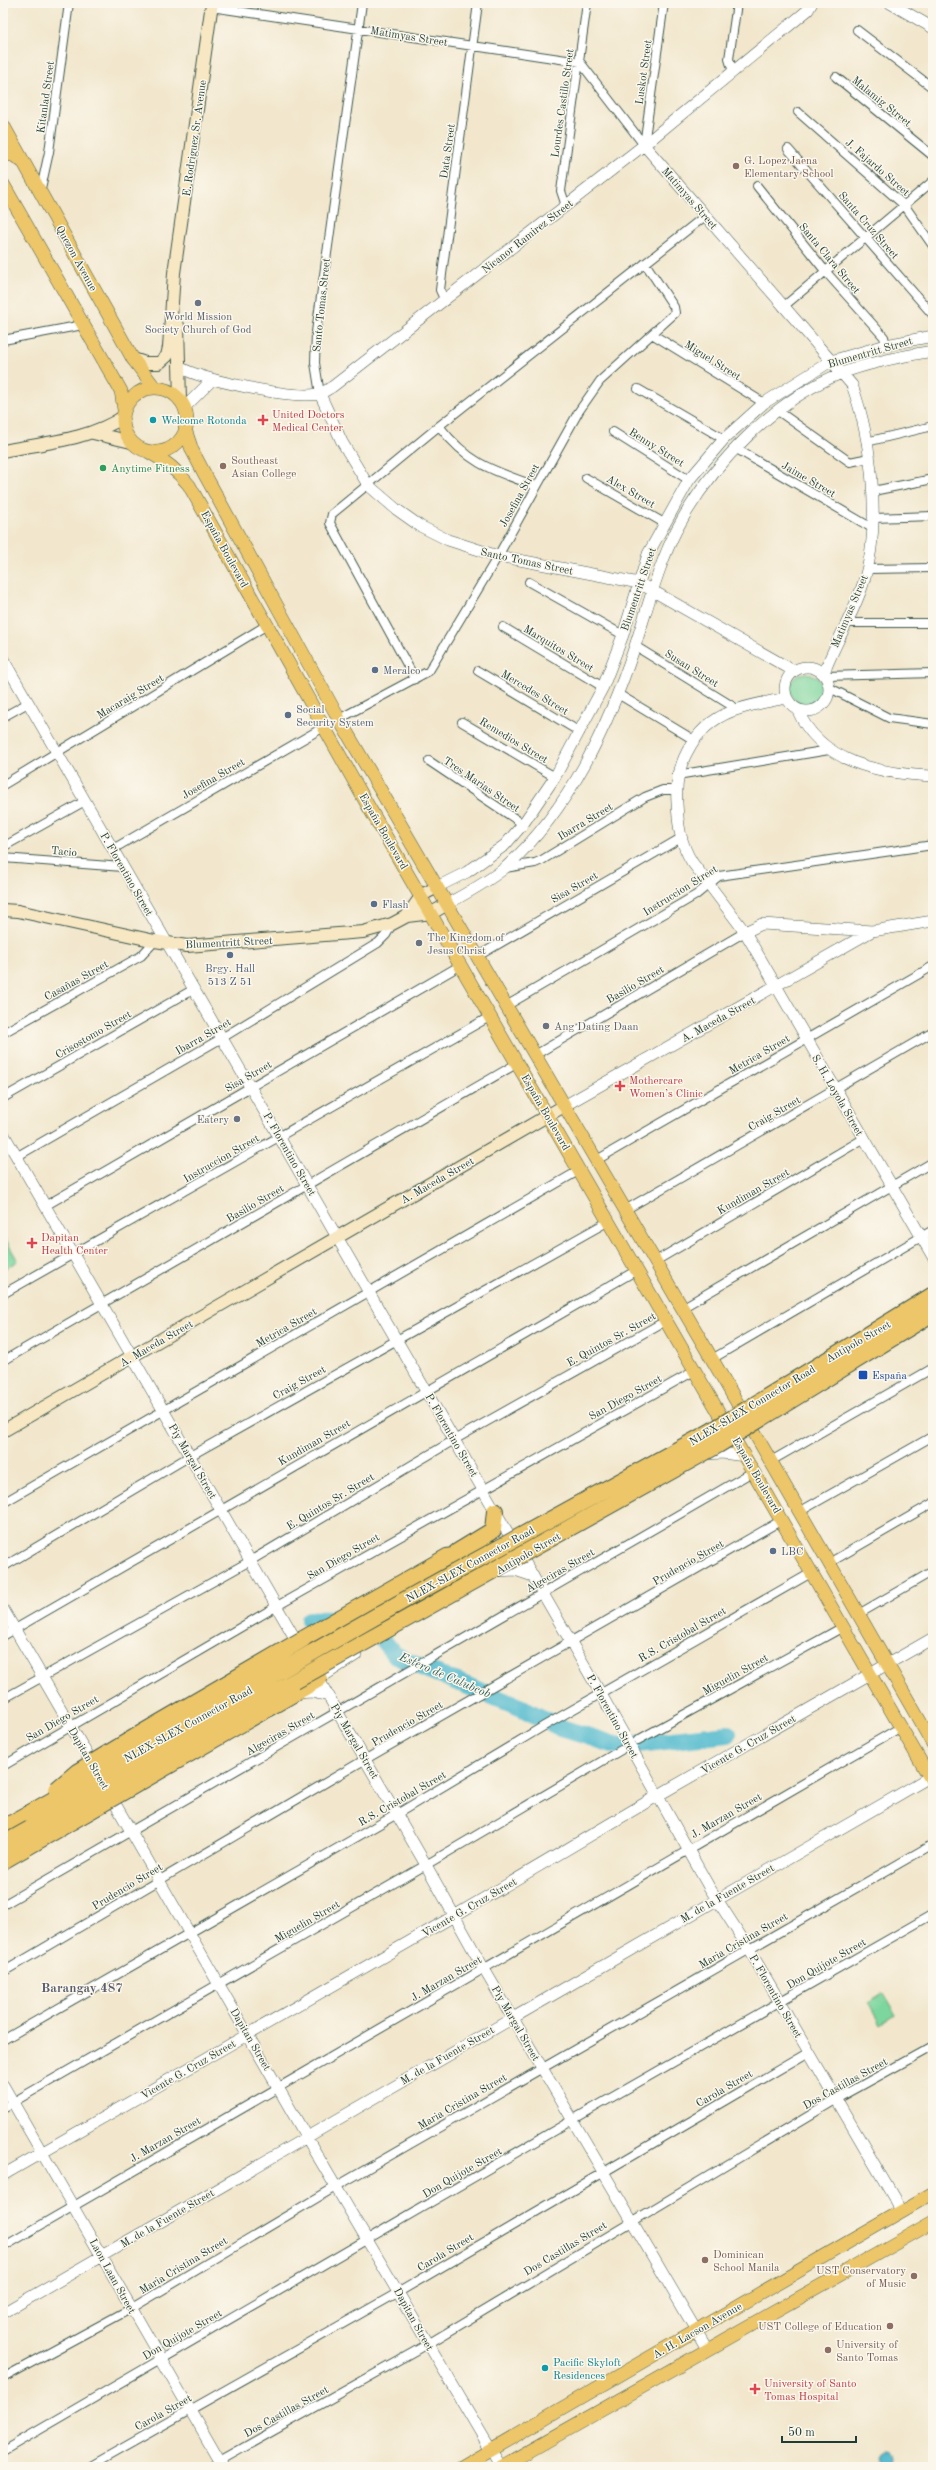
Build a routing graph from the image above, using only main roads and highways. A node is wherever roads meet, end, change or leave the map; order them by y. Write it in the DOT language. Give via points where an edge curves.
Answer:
graph roads {
  1 [pos="212,5"];
  2 [pos="3,126"];
  3 [pos="3,155"];
  4 [pos="24,164"];
  5 [pos="5,190"];
  6 [pos="174,273"];
  7 [pos="133,359"];
  8 [pos="155,388"];
  9 [pos="182,404"];
  10 [pos="123,414"];
  11 [pos="185,429"];
  12 [pos="90,433"];
  13 [pos="131,442"];
  14 [pos="3,451"];
  15 [pos="149,452"];
  16 [pos="437,887"];
  17 [pos="422,895"];
  18 [pos="447,904"];
  19 [pos="3,910"];
  20 [pos="432,913"];
  21 [pos="407,916"];
  22 [pos="564,1106"];
  23 [pos="548,1116"];
  24 [pos="933,1295"];
  25 [pos="933,1313"];
  26 [pos="3,1431"];
  27 [pos="495,1510"];
  28 [pos="513,1541"];
  29 [pos="447,1557"];
  30 [pos="319,1679"];
  31 [pos="933,1744"];
  32 [pos="932,1778"];
  33 [pos="28,1814"];
  34 [pos="3,1828"];
  35 [pos="3,1844"];
  36 [pos="3,1861"];
  37 [pos="933,2193"];
  38 [pos="933,2222"];
  39 [pos="461,2467"];
  40 [pos="501,2467"];
  1 -- 6 [label="main road, E. Rodriguez Sr. Avenue"];
  2 -- 4 [label="main road, Quezon Avenue"];
  3 -- 4 [label="main road" via="14,155"];
  4 -- 7 [label="main road, Quezon Avenue"];
  5 -- 10 [label="main road" via="121,391"];
  6 -- 7 [label="main road, E. Rodriguez Sr. Avenue" via="167,356 153,365"];
  6 -- 9 [label="main road, E. Rodriguez Sr. Avenue"];
  7 -- 8 [label="main road, Quezon Avenue"];
  8 -- 9 [label="main road" via="170,392"];
  8 -- 10 [label="main road" via="133,396"];
  9 -- 11 [label="main road"];
  10 -- 12 [label="main road" via="109,426"];
  10 -- 13 [label="main road" via="124,429"];
  11 -- 15 [label="main road" via="171,447"];
  11 -- 16 [label="main road, España Boulevard" via="204,473 339,719"];
  12 -- 13 [label="main road"];
  12 -- 14 [label="main road"];
  13 -- 15 [label="main road"];
  15 -- 17 [label="main road, España Boulevard" via="166,461 189,485 324,727"];
  16 -- 17 [label="main road, Blumentritt Street"];
  16 -- 18 [label="main road, España Boulevard"];
  17 -- 20 [label="main road, España Boulevard"];
  17 -- 21 [label="main road, Blumentritt Street"];
  18 -- 20 [label="main road, Blumentritt Street"];
  18 -- 22 [label="main road, España Boulevard"];
  19 -- 21 [label="main road, Blumentritt Street" via="187,946 363,932 392,924"];
  20 -- 21 [label="main road, Blumentritt Street"];
  20 -- 23 [label="main road, España Boulevard"];
  22 -- 23 [label="main road, A. Maceda Street"];
  22 -- 31 [label="main road, España Boulevard"];
  23 -- 26 [label="main road, A. Maceda Street"];
  23 -- 32 [label="main road, España Boulevard"];
  24 -- 33 [label="highway, NLEX-SLEX Connector Road, bridge" via="710,1432 417,1593"];
  25 -- 35 [label="highway, NLEX-SLEX Connector Road, bridge" via="718,1445"];
  27 -- 29 [label="highway" via="493,1530"];
  28 -- 29 [label="highway" via="492,1550"];
  29 -- 33 [label="highway, bridge" via="77,1772"];
  30 -- 36 [label="highway, bridge"];
  33 -- 34 [label="highway, NLEX-SLEX Connector Road"];
  37 -- 39 [label="main road, A. H. Lacson Avenue"];
  38 -- 40 [label="main road, A. H. Lacson Avenue"];
}
